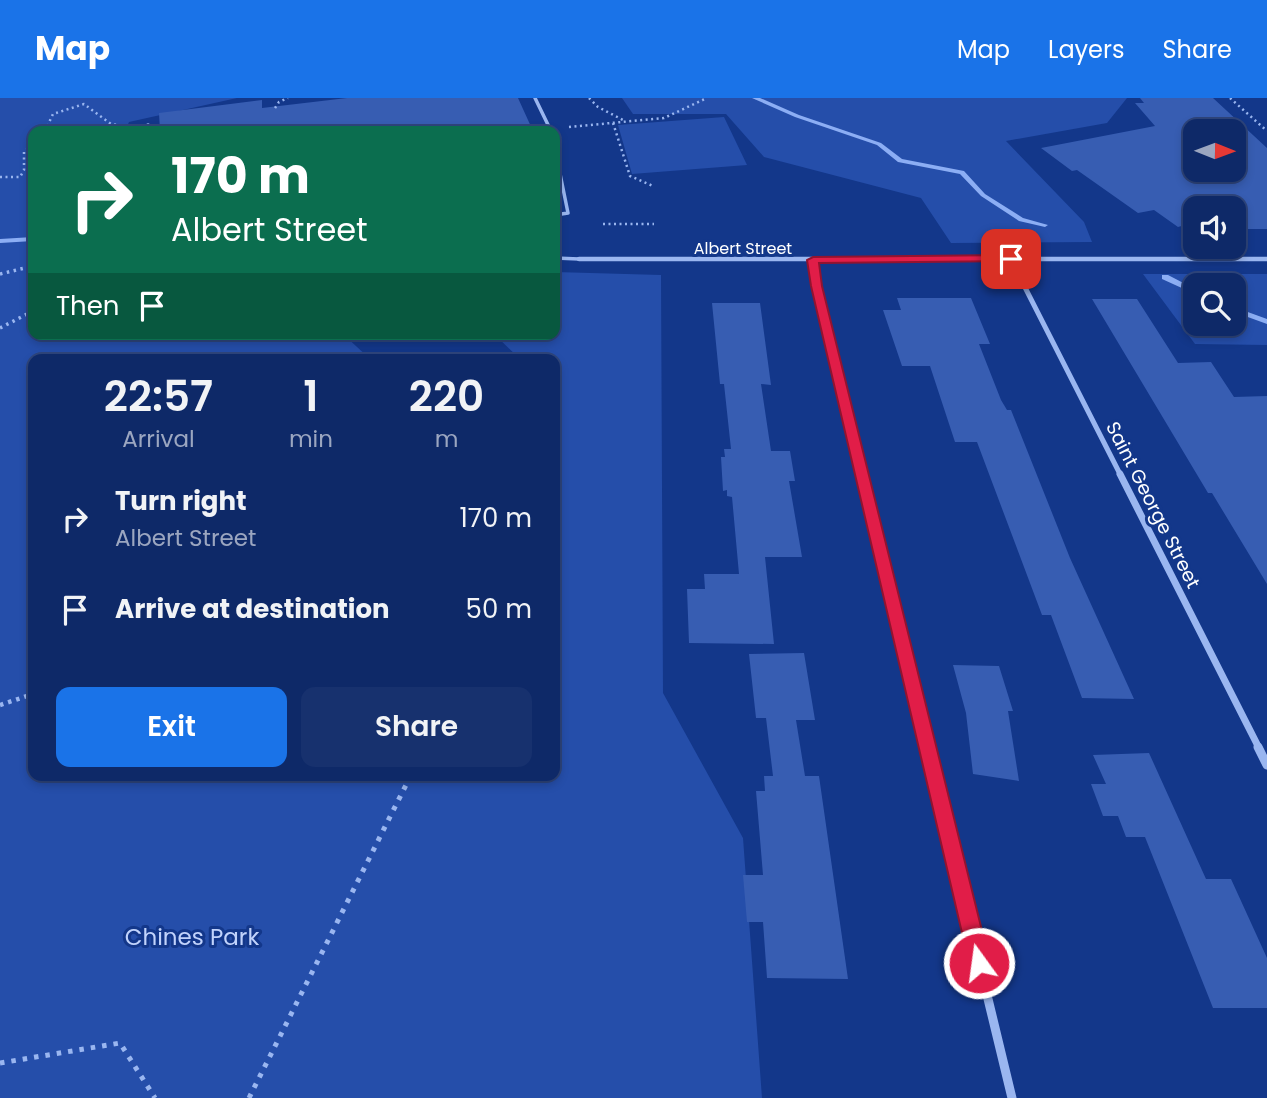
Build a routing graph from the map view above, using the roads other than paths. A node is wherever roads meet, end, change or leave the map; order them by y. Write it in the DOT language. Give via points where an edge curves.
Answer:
graph roads {
  1 [pos="535,98"];
  2 [pos="549,126"];
  3 [pos="560,174"];
  4 [pos="560,214"];
  5 [pos="560,258"];
  6 [pos="579,259"];
  7 [pos="1011,259"];
  8 [pos="1267,259"];
  9 [pos="813,260"];
  10 [pos="1267,765"];
  11 [pos="1012,1098"];
  1 -- 2 [label="lane"];
  3 -- 4 [label="lane" via="568,213"];
  5 -- 6 [label="lane, Albert Street"];
  6 -- 9 [label="street, Albert Street"];
  7 -- 8 [label="street, Albert Street"];
  7 -- 9 [label="street, Albert Street"];
  7 -- 10 [label="street, Saint George Street"];
  9 -- 11 [label="street"];
}
